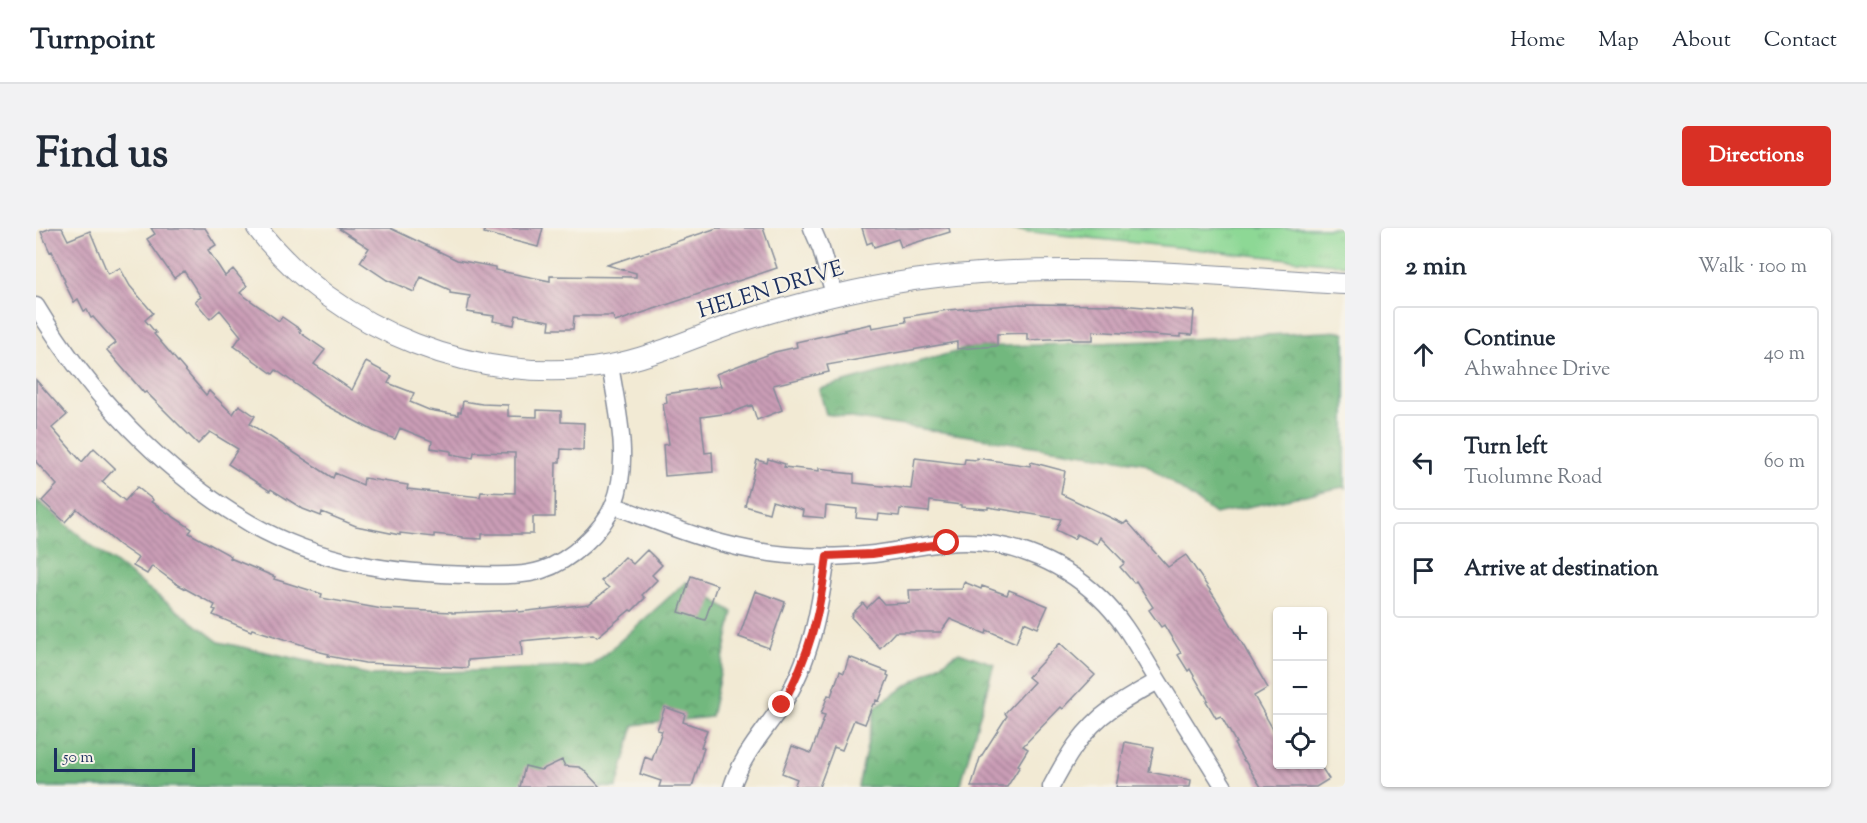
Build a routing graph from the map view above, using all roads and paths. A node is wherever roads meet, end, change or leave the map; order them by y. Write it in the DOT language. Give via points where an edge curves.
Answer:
graph roads {
  1 [pos="257,228"];
  2 [pos="812,228"];
  3 [pos="1345,284"];
  4 [pos="834,294"];
  5 [pos="36,306"];
  6 [pos="610,365"];
  7 [pos="614,505"];
  8 [pos="827,556"];
  9 [pos="1158,681"];
  10 [pos="732,787"];
  11 [pos="1051,787"];
  12 [pos="1224,787"];
  1 -- 6 [label="street, HELEN DRIVE" via="298,272 334,301 415,345 463,360 512,367 562,370"];
  2 -- 4 [label="street"];
  3 -- 4 [label="street, HELEN DRIVE" via="1036,270 935,277"];
  4 -- 6 [label="street, HELEN DRIVE"];
  5 -- 7 [label="street" via="105,402 174,469 250,523 326,557 402,572 510,575 542,570 572,555 596,533"];
  6 -- 7 [label="street" via="621,450"];
  7 -- 8 [label="street" via="748,550"];
  8 -- 9 [label="street" via="979,543 1011,548 1042,559 1075,577 1100,598 1122,622"];
  8 -- 10 [label="street" via="818,616 797,678 749,750"];
  9 -- 11 [label="street" via="1110,710 1085,733"];
  9 -- 12 [label="street"];
}
